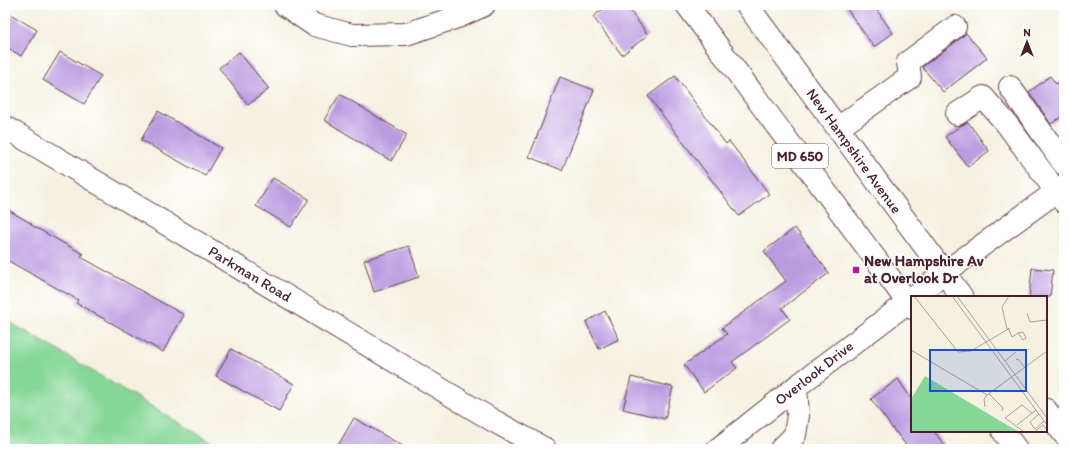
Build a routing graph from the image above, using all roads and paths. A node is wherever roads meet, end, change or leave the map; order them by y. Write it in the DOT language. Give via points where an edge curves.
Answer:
graph roads {
  1 [pos="285,5"];
  2 [pos="484,5"];
  3 [pos="687,5"];
  4 [pos="747,5"];
  5 [pos="954,27"];
  6 [pos="1010,87"];
  7 [pos="957,114"];
  8 [pos="5,127"];
  9 [pos="838,128"];
  10 [pos="1064,164"];
  11 [pos="1061,194"];
  12 [pos="944,273"];
  13 [pos="917,296"];
  14 [pos="961,296"];
  15 [pos="911,301"];
  16 [pos="796,387"];
  17 [pos="1047,411"];
  18 [pos="1004,432"];
  19 [pos="1064,434"];
  20 [pos="545,449"];
  21 [pos="718,449"];
  22 [pos="781,449"];
  23 [pos="1016,449"];
  1 -- 2 [label="street" via="314,25 352,35 406,34"];
  3 -- 15 [label="street, MD 650"];
  4 -- 9 [label="street, New Hampshire Avenue / MD 650"];
  5 -- 9 [label="street" via="908,62 910,77"];
  6 -- 10 [label="street"];
  7 -- 11 [label="street" via="983,97"];
  8 -- 20 [label="street, Parkman Road" via="494,421"];
  9 -- 12 [label="street, New Hampshire Avenue / MD 650"];
  11 -- 12 [label="street, Overlook Drive"];
  12 -- 13 [label="street, Overlook Drive"];
  12 -- 14 [label="street, New Hampshire Avenue / MD 650"];
  15 -- 16 [label="street, Overlook Drive"];
  16 -- 21 [label="street, Overlook Drive"];
  16 -- 22 [label="street" via="798,415 795,435"];
  17 -- 19 [label="street"];
  18 -- 23 [label="street"];
}
